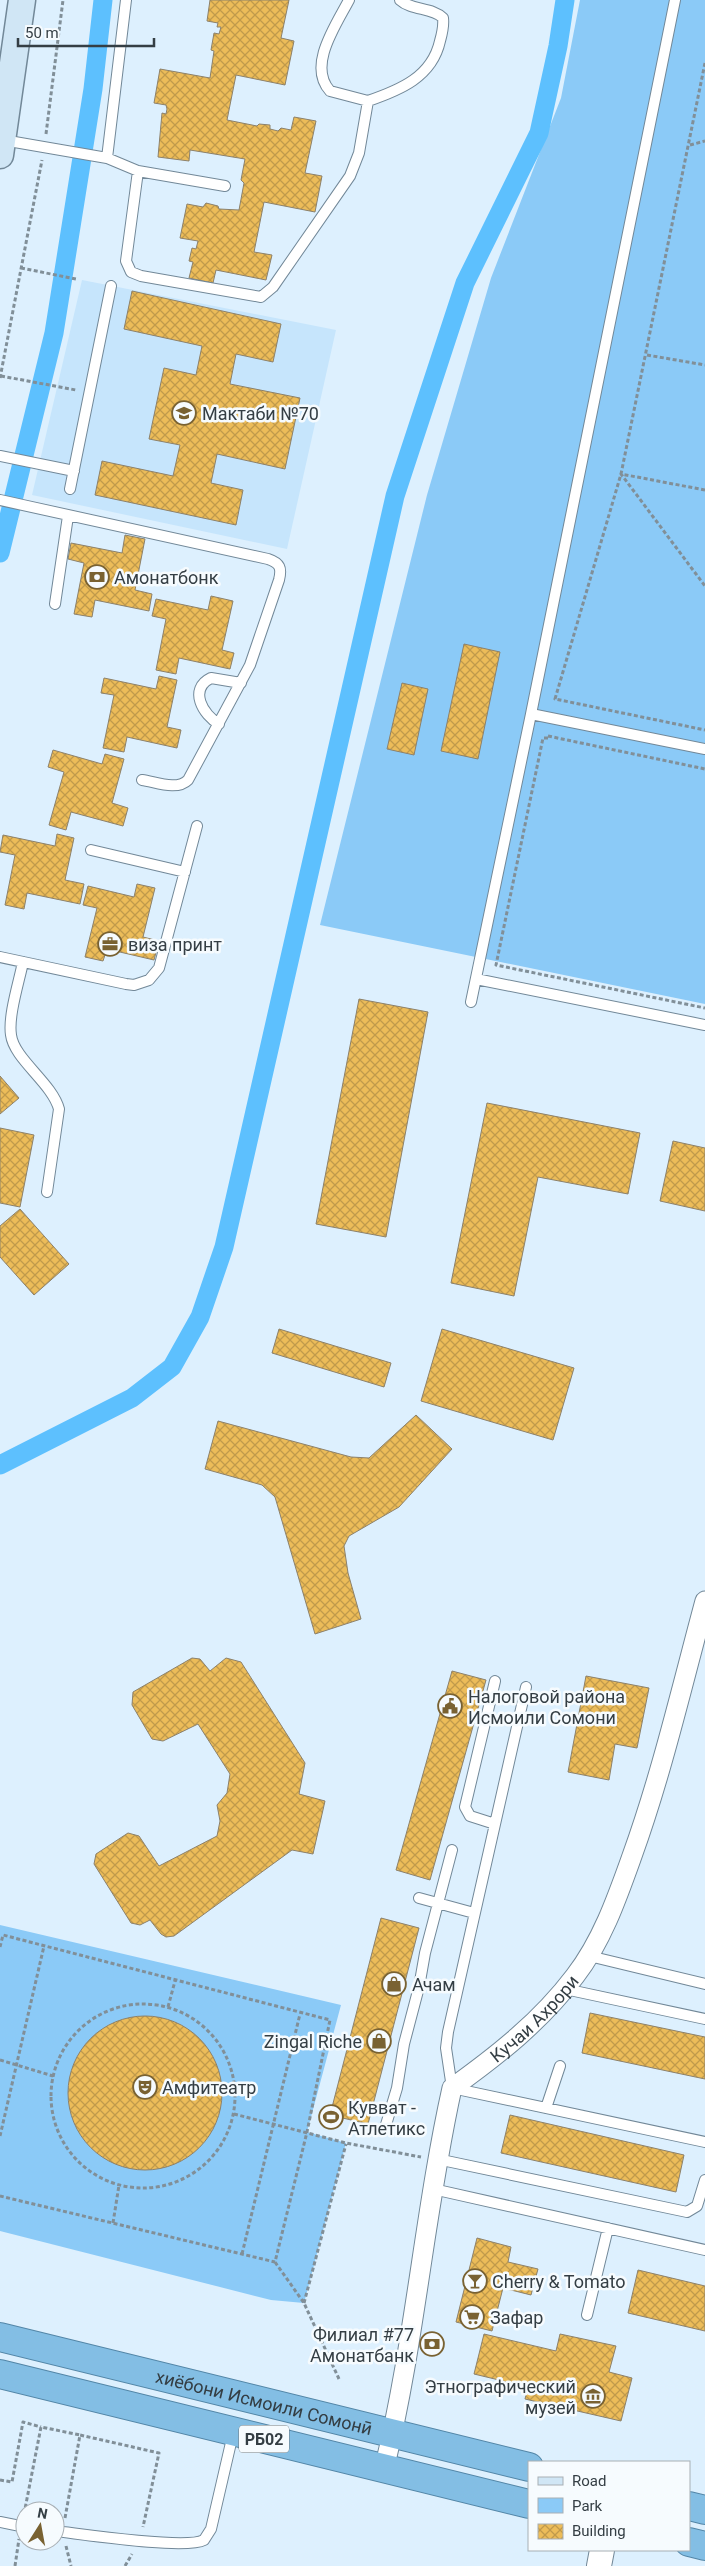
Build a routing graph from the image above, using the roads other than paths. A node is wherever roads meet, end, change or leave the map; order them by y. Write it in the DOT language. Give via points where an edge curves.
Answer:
graph roads {
  1 [pos="22,0"];
  2 [pos="126,0"];
  3 [pos="349,0"];
  4 [pos="400,0"];
  5 [pos="675,0"];
  6 [pos="368,101"];
  7 [pos="1,144"];
  8 [pos="102,157"];
  9 [pos="138,171"];
  10 [pos="225,186"];
  11 [pos="111,286"];
  12 [pos="3,456"];
  13 [pos="74,471"];
  14 [pos="70,488"];
  15 [pos="0,500"];
  16 [pos="68,516"];
  17 [pos="55,604"];
  18 [pos="241,683"];
  19 [pos="531,714"];
  20 [pos="219,724"];
  21 [pos="705,749"];
  22 [pos="142,780"];
  23 [pos="197,826"];
  24 [pos="91,850"];
  25 [pos="184,872"];
  26 [pos="0,957"];
  27 [pos="23,962"];
  28 [pos="476,978"];
  29 [pos="471,1002"];
  30 [pos="705,1025"];
  31 [pos="47,1192"];
  32 [pos="705,1601"];
  33 [pos="495,1681"];
  34 [pos="526,1687"];
  35 [pos="495,1824"];
  36 [pos="452,1850"];
  37 [pos="419,1898"];
  38 [pos="438,1904"];
  39 [pos="474,1913"];
  40 [pos="589,1956"];
  41 [pos="705,1984"];
  42 [pos="565,1989"];
  43 [pos="705,2019"];
  44 [pos="560,2066"];
  45 [pos="452,2088"];
  46 [pos="546,2108"];
  47 [pos="385,2128"];
  48 [pos="705,2142"];
  49 [pos="437,2159"];
  50 [pos="705,2180"];
  51 [pos="433,2189"];
  52 [pos="608,2228"];
  53 [pos="705,2250"];
  54 [pos="587,2315"];
  55 [pos="0,2337"];
  56 [pos="0,2374"];
  57 [pos="233,2431"];
  58 [pos="393,2434"];
  59 [pos="528,2467"];
  60 [pos="384,2469"];
  61 [pos="528,2504"];
  62 [pos="690,2506"];
  63 [pos="705,2510"];
  64 [pos="0,2522"];
  65 [pos="15,2525"];
  66 [pos="65,2532"];
  67 [pos="690,2542"];
  68 [pos="705,2546"];
  69 [pos="602,2551"];
  70 [pos="599,2566"];
  1 -- 7 [label="main road"];
  2 -- 8 [label="lane"];
  3 -- 6 [label="lane" via="327,44 322,78 330,91"];
  4 -- 6 [label="lane" via="443,18 440,44 432,63 418,78"];
  5 -- 19 [label="lane"];
  6 -- 9 [label="lane" via="360,153 350,176 273,287 261,297 131,272 126,261"];
  7 -- 8 [label="lane"];
  8 -- 9 [label="lane"];
  9 -- 10 [label="lane"];
  11 -- 13 [label="lane"];
  12 -- 13 [label="lane"];
  13 -- 14 [label="lane"];
  15 -- 16 [label="lane"];
  16 -- 17 [label="lane"];
  16 -- 18 [label="lane" via="268,559 278,564 280,580"];
  18 -- 20 [label="lane"];
  18 -- 20 [label="lane" via="211,678 202,686 201,708"];
  19 -- 21 [label="lane"];
  19 -- 28 [label="lane"];
  20 -- 22 [label="lane" via="186,783 174,785"];
  23 -- 25 [label="lane"];
  24 -- 25 [label="lane"];
  25 -- 27 [label="lane" via="162,959 149,980 126,984"];
  26 -- 27 [label="lane"];
  27 -- 31 [label="lane" via="10,1028 12,1040 55,1097 59,1110"];
  28 -- 29 [label="lane"];
  28 -- 30 [label="lane"];
  32 -- 40 [label="street, Кучаи Ахрори" via="674,1723 639,1836"];
  33 -- 35 [label="lane" via="466,1806 470,1816"];
  34 -- 35 [label="lane"];
  35 -- 39 [label="lane"];
  36 -- 38 [label="lane"];
  37 -- 38 [label="lane"];
  38 -- 39 [label="lane"];
  38 -- 47 [label="lane"];
  39 -- 45 [label="lane" via="448,2032 446,2048"];
  40 -- 41 [label="lane"];
  40 -- 42 [label="street, Кучаи Ахрори"];
  42 -- 43 [label="lane"];
  42 -- 45 [label="street, Кучаи Ахрори" via="499,2054"];
  44 -- 46 [label="lane"];
  45 -- 46 [label="lane"];
  45 -- 49 [label="street"];
  46 -- 48 [label="lane"];
  49 -- 50 [label="lane" via="686,2212 698,2206"];
  49 -- 51 [label="street"];
  51 -- 52 [label="lane"];
  51 -- 58 [label="street"];
  52 -- 53 [label="lane"];
  52 -- 54 [label="lane"];
  55 -- 58 [label="highway, хиёбони Исмоили Сомонӣ / РБ02"];
  56 -- 57 [label="highway, хиёбони Исмоили Сомонӣ / РБ02"];
  57 -- 60 [label="highway, хиёбони Исмоили Сомонӣ / РБ02"];
  57 -- 66 [label="lane" via="208,2536 199,2542 140,2540"];
  58 -- 59 [label="highway, хиёбони Исмоили Сомонӣ / РБ02"];
  58 -- 60 [label="street"];
  60 -- 61 [label="highway, хиёбони Исмоили Сомонӣ / РБ02"];
  62 -- 63 [label="highway"];
  64 -- 65 [label="lane"];
  67 -- 68 [label="highway"];
  69 -- 70 [label="street"];
}
